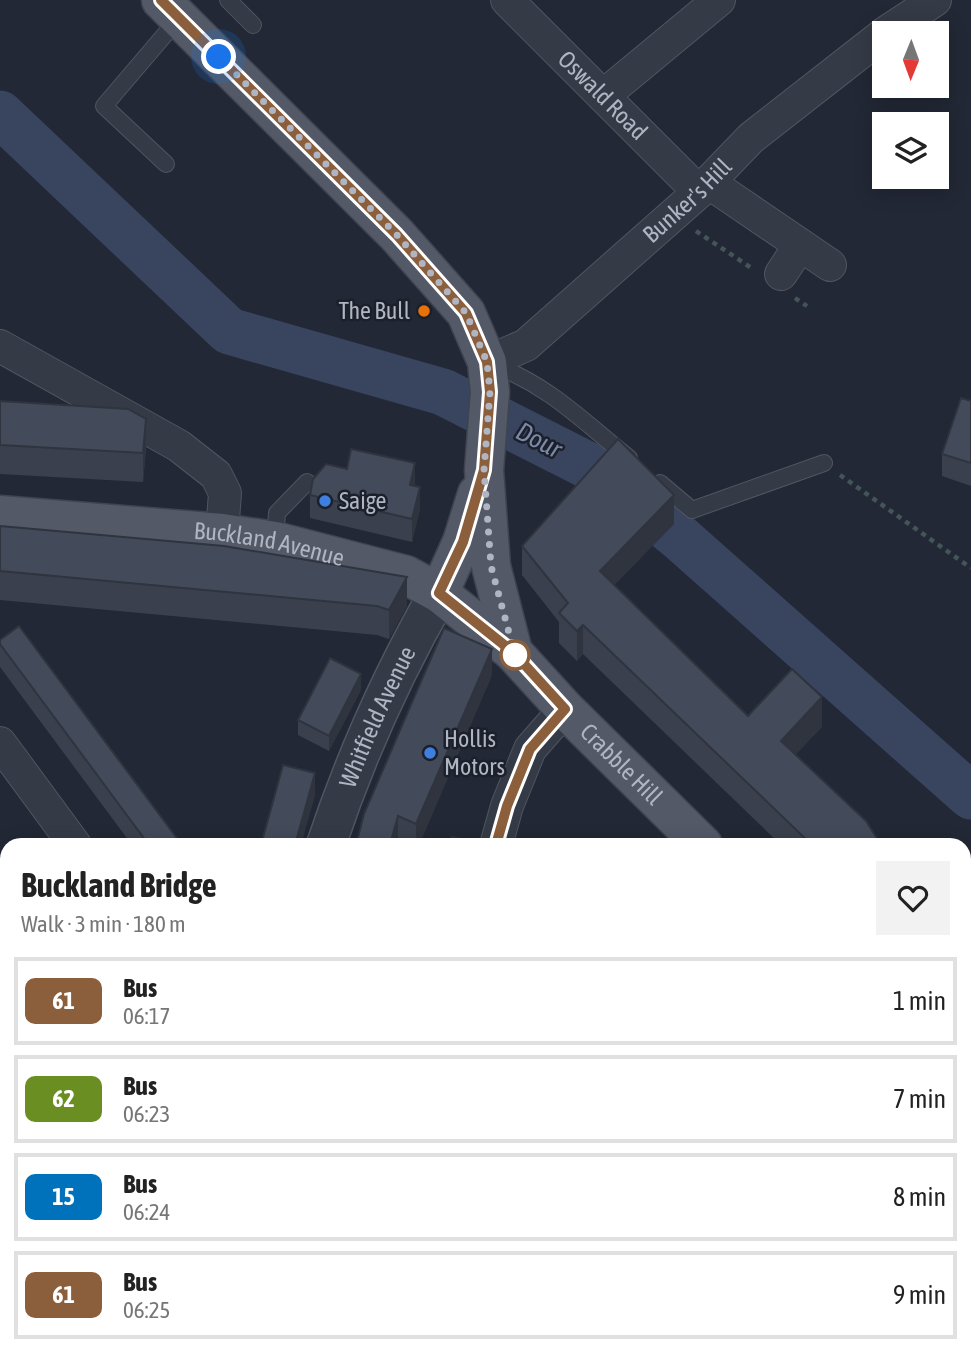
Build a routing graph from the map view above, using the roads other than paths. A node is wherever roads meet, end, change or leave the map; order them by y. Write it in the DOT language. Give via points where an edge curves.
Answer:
graph roads {
  1 [pos="228,0"];
  2 [pos="506,0"];
  3 [pos="719,0"];
  4 [pos="170,9"];
  5 [pos="253,25"];
  6 [pos="872,45"];
  7 [pos="603,96"];
  8 [pos="166,164"];
  9 [pos="703,187"];
  10 [pos="800,245"];
  11 [pos="830,265"];
  12 [pos="776,280"];
  13 [pos="0,346"];
  14 [pos="489,377"];
  15 [pos="824,463"];
  16 [pos="484,470"];
  17 [pos="307,482"];
  18 [pos="0,515"];
  19 [pos="222,533"];
  20 [pos="275,541"];
  21 [pos="439,593"];
  22 [pos="513,652"];
  23 [pos="565,709"];
  24 [pos="0,743"];
  25 [pos="70,838"];
  26 [pos="329,838"];
  27 [pos="498,838"];
  28 [pos="696,838"];
  1 -- 5 [label="lane"];
  2 -- 7 [label="street, Oswald Road"];
  3 -- 7 [label="street"];
  4 -- 8 [label="lane" via="104,107"];
  4 -- 14 [label="main road" via="397,235 466,313"];
  6 -- 9 [label="street, Bunker's Hill" via="751,138"];
  7 -- 9 [label="street, Oswald Road"];
  9 -- 10 [label="street, Oswald Road"];
  9 -- 14 [label="street, Bunker's Hill"];
  10 -- 11 [label="street, Oswald Road"];
  10 -- 12 [label="street"];
  13 -- 19 [label="street" via="179,446 216,475 225,493"];
  14 -- 15 [label="lane" via="528,378 560,399 692,510"];
  14 -- 16 [label="main road"];
  16 -- 21 [label="main road" via="463,542"];
  16 -- 22 [label="main road" via="491,566"];
  17 -- 20 [label="lane" via="276,513"];
  18 -- 19 [label="main road, Buckland Avenue"];
  19 -- 20 [label="main road, Buckland Avenue"];
  20 -- 21 [label="main road, Buckland Avenue" via="406,575"];
  21 -- 22 [label="main road, Buckland Avenue"];
  21 -- 26 [label="street, Whitfield Avenue" via="363,744"];
  22 -- 23 [label="main road, Crabble Hill"];
  23 -- 27 [label="street" via="530,749"];
  23 -- 28 [label="main road, Crabble Hill"];
  24 -- 25 [label="street"];
}
